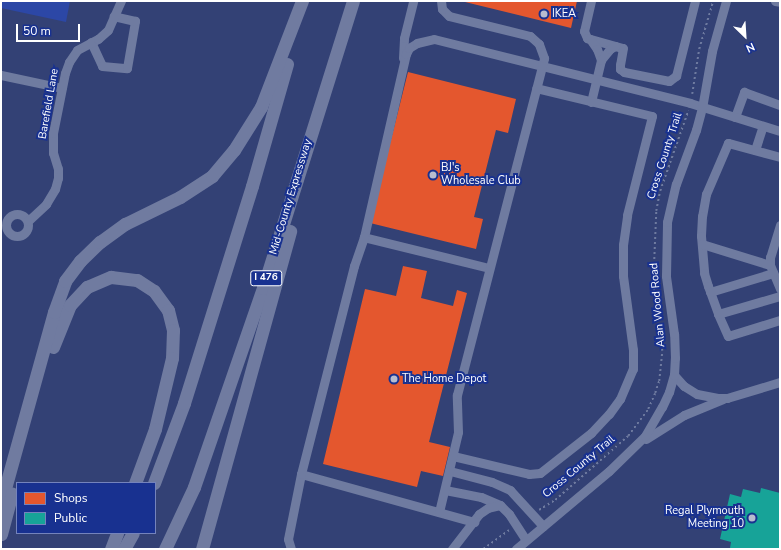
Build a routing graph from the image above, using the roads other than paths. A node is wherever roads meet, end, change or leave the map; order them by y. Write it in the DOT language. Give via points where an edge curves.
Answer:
graph roads {
  1 [pos="121,1"];
  2 [pos="304,1"];
  3 [pos="353,1"];
  4 [pos="413,1"];
  5 [pos="441,1"];
  6 [pos="591,1"];
  7 [pos="696,1"];
  8 [pos="726,1"];
  9 [pos="775,1"];
  10 [pos="780,2"];
  11 [pos="114,16"];
  12 [pos="590,39"];
  13 [pos="91,42"];
  14 [pos="615,46"];
  15 [pos="601,60"];
  16 [pos="404,63"];
  17 [pos="542,67"];
  18 [pos="1,75"];
  19 [pos="598,80"];
  20 [pos="62,88"];
  21 [pos="536,88"];
  22 [pos="591,102"];
  23 [pos="780,105"];
  24 [pos="702,108"];
  25 [pos="736,117"];
  26 [pos="763,126"];
  27 [pos="780,131"];
  28 [pos="755,150"];
  29 [pos="780,157"];
  30 [pos="28,221"];
  31 [pos="780,225"];
  32 [pos="364,238"];
  33 [pos="702,244"];
  34 [pos="489,268"];
  35 [pos="772,269"];
  36 [pos="780,289"];
  37 [pos="710,292"];
  38 [pos="780,296"];
  39 [pos="718,314"];
  40 [pos="780,320"];
  41 [pos="674,375"];
  42 [pos="780,382"];
  43 [pos="727,398"];
  44 [pos="629,452"];
  45 [pos="453,456"];
  46 [pos="450,471"];
  47 [pos="301,474"];
  48 [pos="135,482"];
  49 [pos="154,482"];
  50 [pos="445,490"];
  51 [pos="1,503"];
  52 [pos="500,505"];
  53 [pos="439,512"];
  54 [pos="474,522"];
  55 [pos="544,526"];
  56 [pos="1,534"];
  57 [pos="117,534"];
  58 [pos="132,534"];
  59 [pos="526,540"];
  60 [pos="112,549"];
  61 [pos="124,549"];
  62 [pos="165,549"];
  63 [pos="202,549"];
  64 [pos="291,549"];
  65 [pos="452,549"];
  66 [pos="516,549"];
  1 -- 11 [label="street, Barefield Lane"];
  2 -- 49 [label="highway" via="252,186 184,403"];
  2 -- 51 [label="highway" via="261,107 234,150 212,176 180,197 125,224 100,242 80,261 65,281"];
  3 -- 62 [label="highway, Mid-County Expressway / I 476" via="260,296 194,487"];
  3 -- 63 [label="highway"];
  4 -- 16 [label="street" via="404,44"];
  5 -- 17 [label="street" via="442,9 449,16 533,38 542,50"];
  6 -- 12 [label="street" via="584,31 584,35"];
  7 -- 14 [label="street" via="674,79 665,81 624,72 620,69 623,48"];
  8 -- 24 [label="street, Alan Wood Road" via="712,51"];
  9 -- 10 [label="street"];
  11 -- 13 [label="street, Barefield Lane" via="108,30"];
  11 -- 13 [label="street" via="135,21 127,68 102,66"];
  12 -- 14 [label="street"];
  12 -- 15 [label="street"];
  13 -- 20 [label="street, Barefield Lane" via="72,56"];
  14 -- 15 [label="street"];
  15 -- 19 [label="street"];
  16 -- 17 [label="street" via="406,54 413,45 434,39"];
  16 -- 32 [label="street"];
  17 -- 19 [label="street"];
  17 -- 21 [label="street"];
  18 -- 20 [label="street"];
  19 -- 22 [label="street"];
  19 -- 24 [label="street"];
  20 -- 30 [label="street, Barefield Lane" via="53,133 53,153 58,178 46,204"];
  21 -- 22 [label="street"];
  21 -- 34 [label="street"];
  22 -- 45 [label="street" via="652,116 627,215 623,245 624,286 634,357 629,380 620,399 591,433 540,473 529,474"];
  23 -- 25 [label="street" via="744,92"];
  24 -- 25 [label="street"];
  24 -- 41 [label="street, Alan Wood Road" via="676,184 667,222 666,276 674,334"];
  25 -- 26 [label="street"];
  26 -- 27 [label="street"];
  26 -- 28 [label="street"];
  28 -- 29 [label="street"];
  28 -- 33 [label="street" via="728,143 706,194 702,216"];
  31 -- 35 [label="street" via="770,257"];
  32 -- 34 [label="street"];
  32 -- 47 [label="street" via="354,266"];
  33 -- 35 [label="street"];
  33 -- 37 [label="street" via="704,273"];
  34 -- 45 [label="street" via="458,396 458,432"];
  35 -- 36 [label="street"];
  35 -- 37 [label="street"];
  37 -- 39 [label="street"];
  38 -- 39 [label="street"];
  39 -- 40 [label="street" via="728,336"];
  41 -- 43 [label="street" via="684,386 697,394"];
  41 -- 44 [label="street, Alan Wood Road" via="669,392 646,436"];
  42 -- 43 [label="street"];
  43 -- 44 [label="street" via="673,422"];
  44 -- 55 [label="street, Alan Wood Road"];
  45 -- 46 [label="street"];
  46 -- 50 [label="street"];
  46 -- 55 [label="street" via="498,484 510,490"];
  47 -- 53 [label="street"];
  47 -- 64 [label="street" via="288,538"];
  48 -- 56 [label="highway" via="155,429 172,358 173,330 168,310 154,291 137,280 112,277 87,287 70,305 56,335"];
  50 -- 52 [label="street" via="481,497"];
  50 -- 53 [label="street"];
  52 -- 54 [label="street" via="482,511"];
  52 -- 59 [label="street"];
  53 -- 54 [label="street"];
  54 -- 65 [label="street"];
  55 -- 59 [label="street, Alan Wood Road"];
  57 -- 60 [label="highway"];
  58 -- 61 [label="highway"];
  59 -- 66 [label="street, Alan Wood Road"];
}
